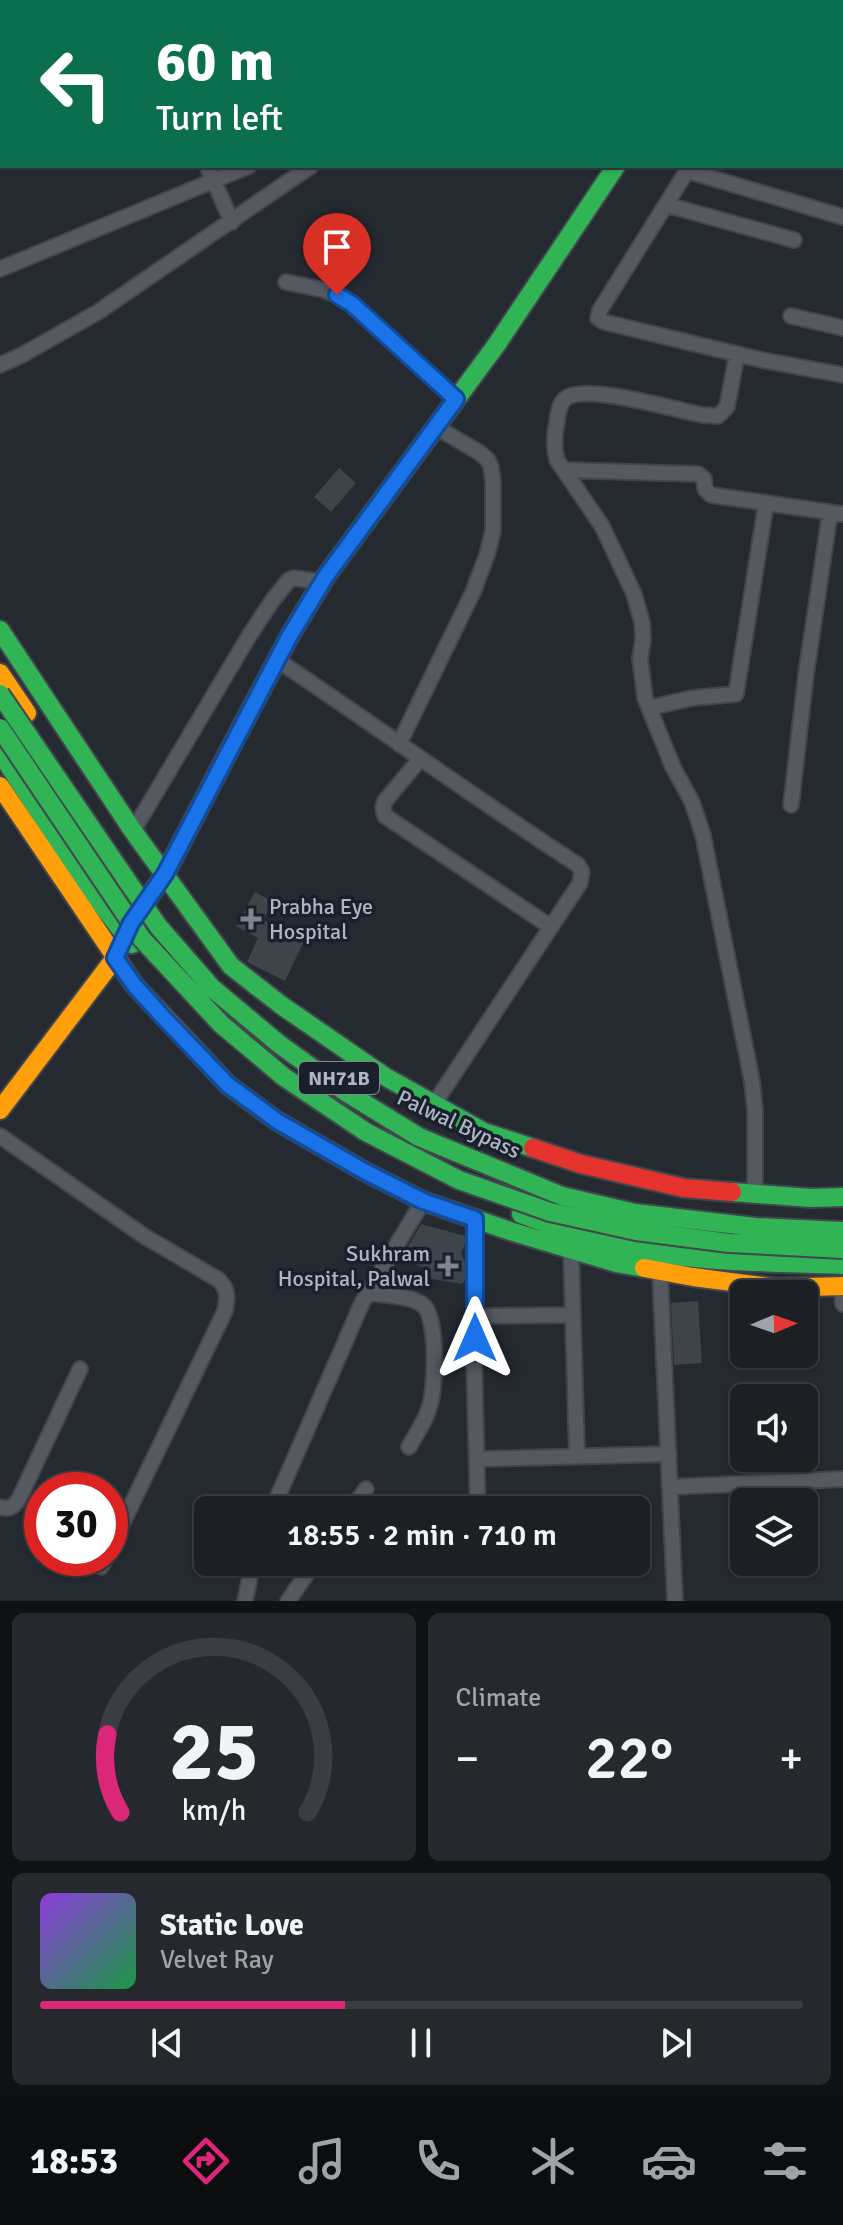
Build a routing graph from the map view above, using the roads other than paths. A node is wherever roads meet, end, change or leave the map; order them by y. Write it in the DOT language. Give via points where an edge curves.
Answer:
graph roads {
  1 [pos="208,168"];
  2 [pos="244,168"];
  3 [pos="308,168"];
  4 [pos="615,168"];
  5 [pos="689,168"];
  6 [pos="213,181"];
  7 [pos="667,205"];
  8 [pos="843,217"];
  9 [pos="232,222"];
  10 [pos="794,240"];
  11 [pos="0,269"];
  12 [pos="286,282"];
  13 [pos="791,316"];
  14 [pos="843,328"];
  15 [pos="737,354"];
  16 [pos="0,365"];
  17 [pos="843,375"];
  18 [pos="456,399"];
  19 [pos="436,427"];
  20 [pos="564,470"];
  21 [pos="766,504"];
  22 [pos="836,514"];
  23 [pos="322,582"];
  24 [pos="0,630"];
  25 [pos="277,660"];
  26 [pos="0,673"];
  27 [pos="0,694"];
  28 [pos="649,708"];
  29 [pos="0,728"];
  30 [pos="399,744"];
  31 [pos="0,752"];
  32 [pos="420,759"];
  33 [pos="0,786"];
  34 [pos="791,805"];
  35 [pos="133,831"];
  36 [pos="165,874"];
  37 [pos="149,897"];
  38 [pos="551,927"];
  39 [pos="125,935"];
  40 [pos="115,958"];
  41 [pos="434,1104"];
  42 [pos="0,1110"];
  43 [pos="0,1136"];
  44 [pos="755,1193"];
  45 [pos="843,1197"];
  46 [pos="423,1201"];
  47 [pos="475,1219"];
  48 [pos="843,1220"];
  49 [pos="843,1231"];
  50 [pos="571,1249"];
  51 [pos="843,1249"];
  52 [pos="843,1265"];
  53 [pos="660,1271"];
  54 [pos="843,1286"];
  55 [pos="368,1293"];
  56 [pos="843,1304"];
  57 [pos="572,1315"];
  58 [pos="475,1316"];
  59 [pos="80,1369"];
  60 [pos="409,1447"];
  61 [pos="669,1454"];
  62 [pos="577,1456"];
  63 [pos="477,1459"];
  64 [pos="843,1479"];
  65 [pos="670,1487"];
  66 [pos="366,1489"];
  67 [pos="278,1496"];
  68 [pos="361,1496"];
  69 [pos="478,1496"];
  70 [pos="0,1507"];
  71 [pos="128,1512"];
  72 [pos="250,1576"];
  73 [pos="305,1576"];
  74 [pos="245,1601"];
  75 [pos="288,1601"];
  76 [pos="675,1601"];
  1 -- 6 [label="street"];
  2 -- 6 [label="street"];
  3 -- 9 [label="street"];
  4 -- 18 [label="main road"];
  5 -- 7 [label="street"];
  5 -- 8 [label="street"];
  6 -- 9 [label="street"];
  6 -- 11 [label="street"];
  7 -- 10 [label="street"];
  7 -- 15 [label="street" via="598,318"];
  9 -- 16 [label="street" via="98,312"];
  12 -- 18 [label="street" via="344,298"];
  13 -- 14 [label="street"];
  15 -- 17 [label="street"];
  15 -- 20 [label="street" via="727,407 718,416 601,394 564,399 554,448"];
  18 -- 19 [label="main road"];
  19 -- 23 [label="main road"];
  19 -- 30 [label="street" via="488,460 493,531 473,592"];
  20 -- 21 [label="street" via="698,474 711,495"];
  20 -- 28 [label="street" via="602,526 634,594 642,622 641,675"];
  21 -- 22 [label="street"];
  21 -- 28 [label="street" via="737,692"];
  22 -- 34 [label="street" via="806,674"];
  23 -- 25 [label="main road"];
  23 -- 35 [label="street" via="294,578 272,601"];
  24 -- 35 [label="main road"];
  25 -- 30 [label="street"];
  25 -- 36 [label="main road"];
  26 -- 37 [label="main road, NH71B"];
  27 -- 49 [label="main road, Palwal Bypass, bridge" via="139,900 212,988 344,1091 419,1137 562,1196 635,1213"];
  28 -- 44 [label="street" via="703,835 752,1081"];
  29 -- 51 [label="main road, bridge" via="142,939 221,1024 284,1077 366,1132 459,1180 550,1212 636,1231 729,1243"];
  30 -- 32 [label="street"];
  31 -- 39 [label="main road"];
  32 -- 38 [label="street" via="581,869 580,883"];
  32 -- 38 [label="street" via="385,801 385,816"];
  33 -- 40 [label="main road"];
  35 -- 36 [label="main road"];
  36 -- 37 [label="main road"];
  36 -- 41 [label="main road" via="231,966 384,1076"];
  37 -- 39 [label="main road"];
  37 -- 48 [label="main road, NH71B" via="234,997 294,1047 424,1130 529,1173 621,1200 751,1219"];
  38 -- 41 [label="street"];
  39 -- 40 [label="main road"];
  39 -- 52 [label="main road" via="193,1013 261,1071 335,1123 448,1186 624,1248"];
  40 -- 42 [label="main road"];
  40 -- 46 [label="main road" via="228,1085 277,1121"];
  41 -- 44 [label="main road" via="484,1132 581,1164 684,1188"];
  43 -- 71 [label="street" via="225,1286 225,1311"];
  44 -- 45 [label="main road"];
  46 -- 47 [label="main road"];
  46 -- 55 [label="street"];
  47 -- 50 [label="main road"];
  47 -- 58 [label="street"];
  50 -- 53 [label="main road"];
  50 -- 57 [label="street"];
  53 -- 54 [label="main road" via="777,1288"];
  53 -- 61 [label="street"];
  54 -- 56 [label="street"];
  55 -- 60 [label="street" via="413,1300 429,1312 434,1391"];
  55 -- 67 [label="street"];
  57 -- 58 [label="street"];
  57 -- 62 [label="street"];
  58 -- 63 [label="street"];
  59 -- 70 [label="street" via="19,1499 7,1509"];
  61 -- 62 [label="street"];
  61 -- 65 [label="street"];
  62 -- 63 [label="street"];
  63 -- 69 [label="street"];
  64 -- 65 [label="street"];
  65 -- 76 [label="street"];
  66 -- 68 [label="street"];
  72 -- 74 [label="street"];
  73 -- 75 [label="street"];
}
